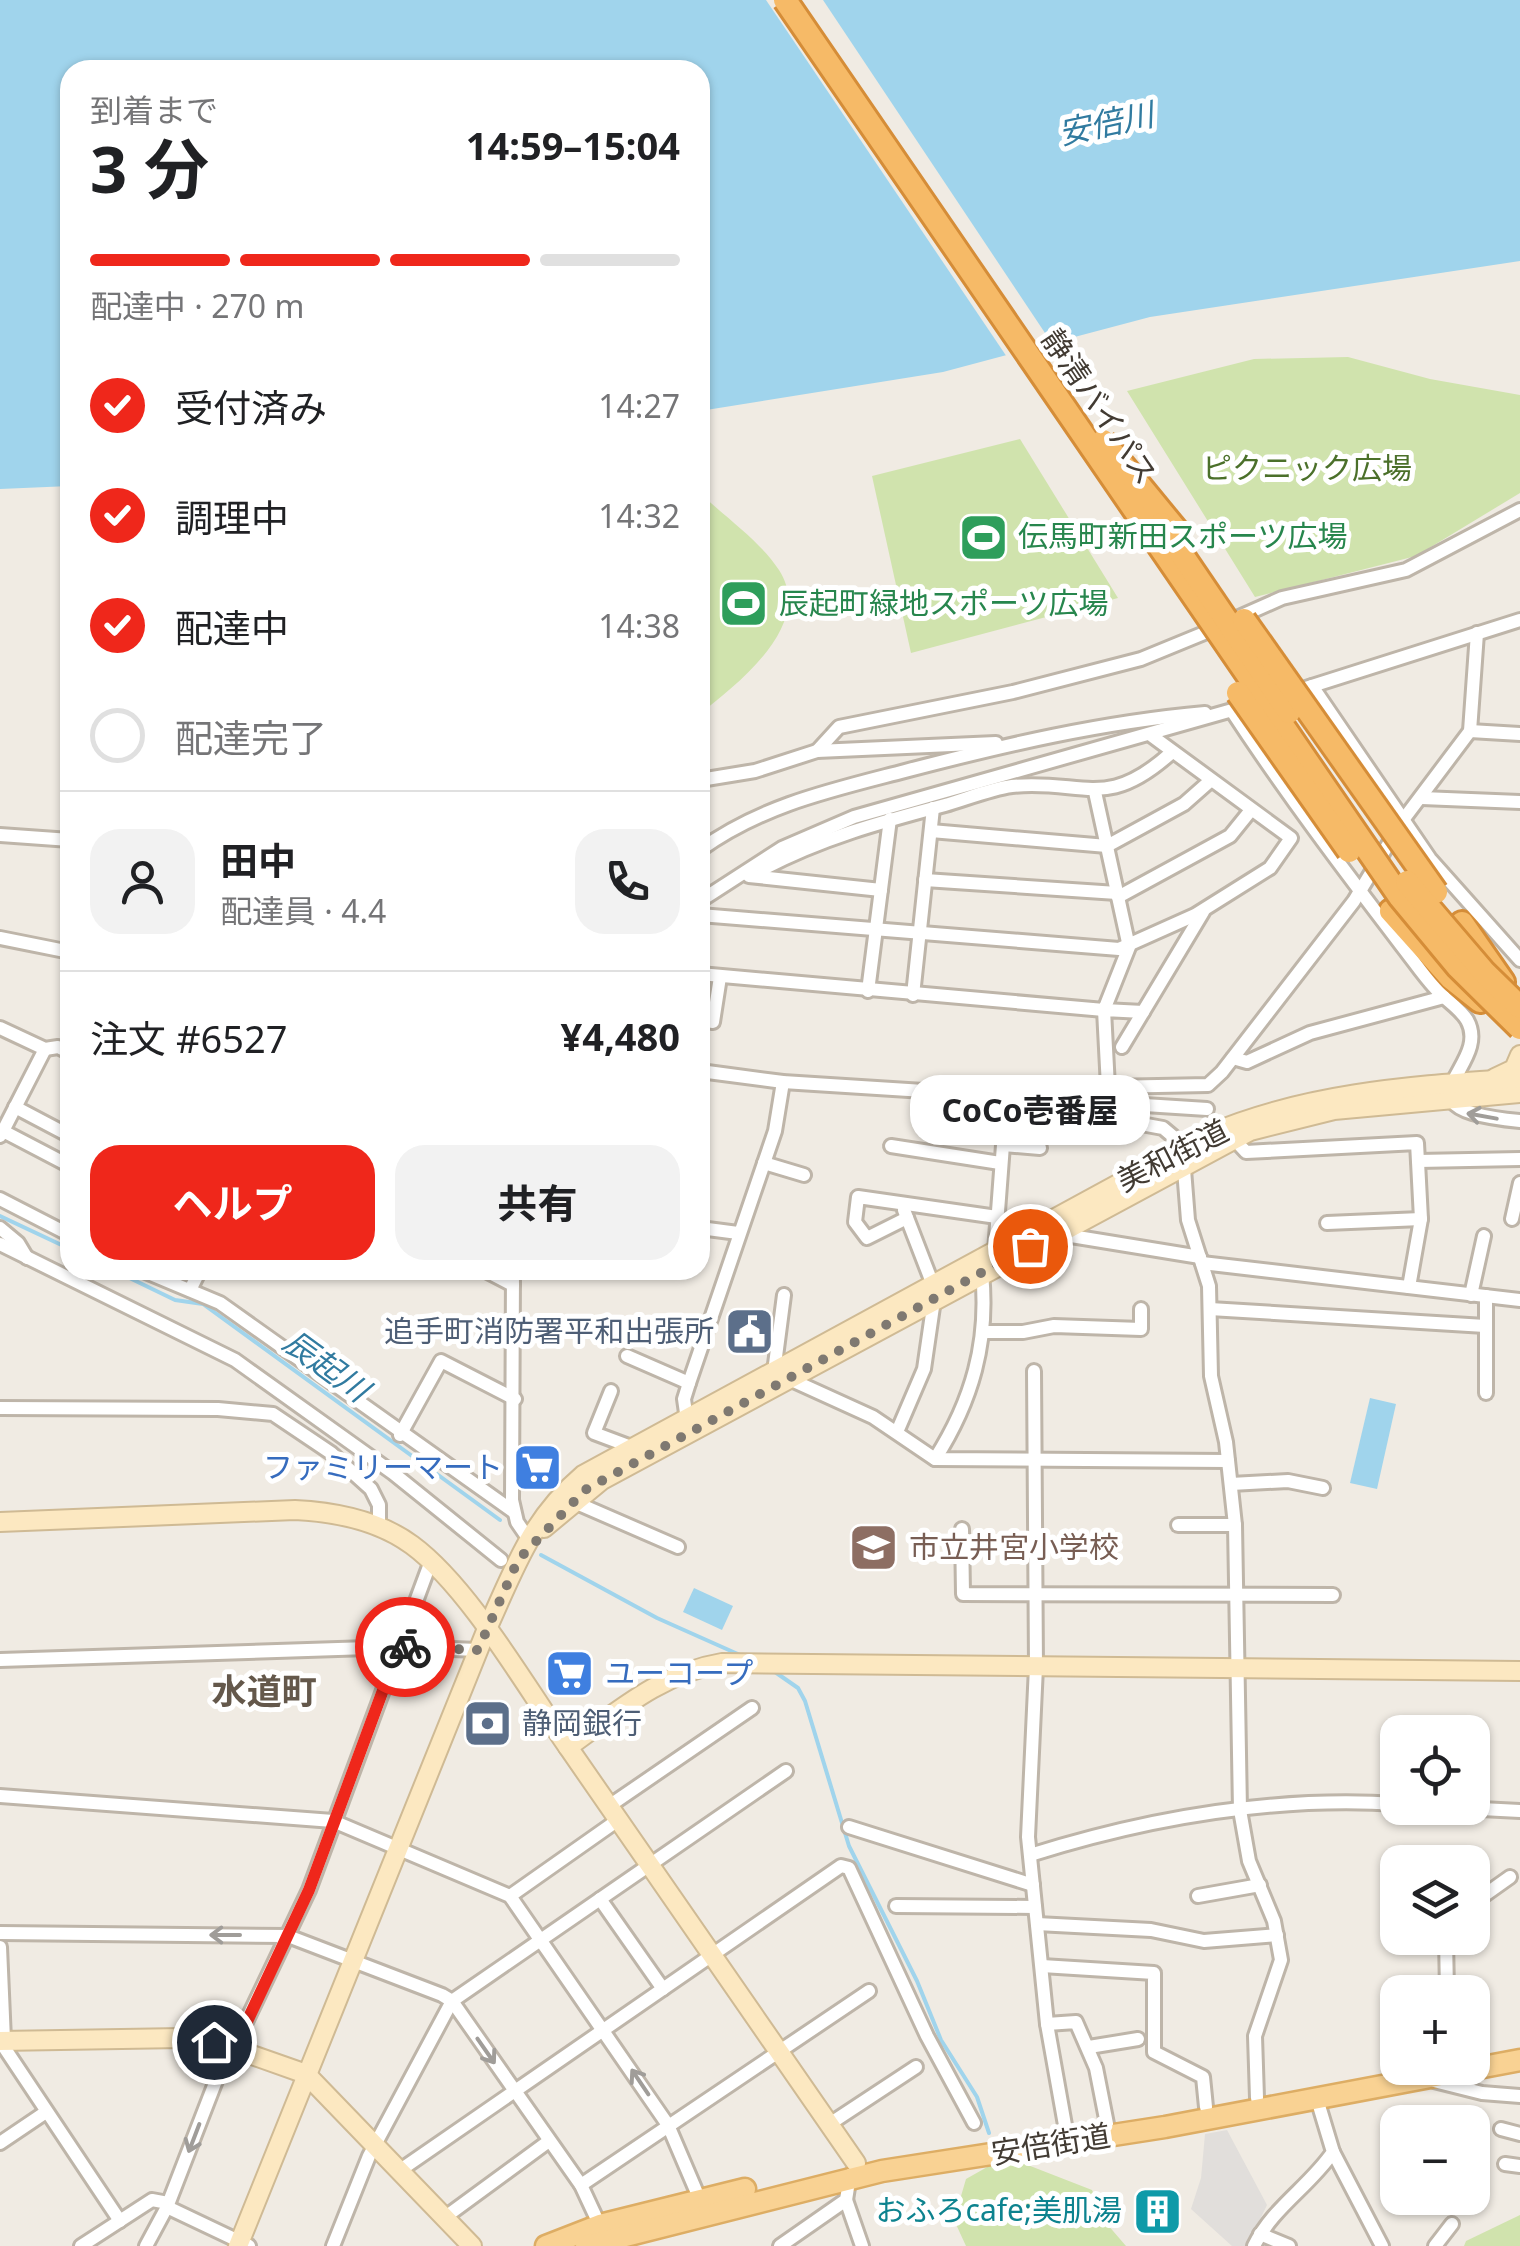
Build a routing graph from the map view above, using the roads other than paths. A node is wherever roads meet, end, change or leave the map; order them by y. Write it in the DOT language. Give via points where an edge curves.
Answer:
graph roads {
  1 [pos="786,0"];
  2 [pos="804,0"];
  3 [pos="1075,424"];
  4 [pos="1104,440"];
  5 [pos="1520,510"];
  6 [pos="1520,620"];
  7 [pos="1478,633"];
  8 [pos="1312,686"];
  9 [pos="1230,712"];
  10 [pos="1470,731"];
  11 [pos="1520,734"];
  12 [pos="1152,736"];
  13 [pos="1008,744"];
  14 [pos="817,752"];
  15 [pos="1171,753"];
  16 [pos="710,778"];
  17 [pos="1210,780"];
  18 [pos="1095,792"];
  19 [pos="1422,798"];
  20 [pos="1520,802"];
  21 [pos="933,808"];
  22 [pos="1251,810"];
  23 [pos="890,819"];
  24 [pos="1403,820"];
  25 [pos="931,831"];
  26 [pos="0,836"];
  27 [pos="60,839"];
  28 [pos="710,843"];
  29 [pos="1107,846"];
  30 [pos="743,876"];
  31 [pos="926,880"];
  32 [pos="881,890"];
  33 [pos="1360,892"];
  34 [pos="710,894"];
  35 [pos="1118,895"];
  36 [pos="1204,908"];
  37 [pos="710,916"];
  38 [pos="876,929"];
  39 [pos="920,932"];
  40 [pos="0,938"];
  41 [pos="1129,947"];
  42 [pos="60,950"];
  43 [pos="1520,960"];
  44 [pos="710,976"];
  45 [pos="720,977"];
  46 [pos="868,990"];
  47 [pos="913,995"];
  48 [pos="1444,997"];
  49 [pos="1520,1008"];
  50 [pos="1104,1010"];
  51 [pos="1142,1012"];
  52 [pos="710,1022"];
  53 [pos="0,1028"];
  54 [pos="1519,1039"];
  55 [pos="1122,1047"];
  56 [pos="60,1048"];
  57 [pos="45,1049"];
  58 [pos="1234,1058"];
  59 [pos="710,1072"];
  60 [pos="1520,1078"];
  61 [pos="1490,1080"];
  62 [pos="783,1082"];
  63 [pos="1108,1087"];
  64 [pos="1450,1090"];
  65 [pos="1520,1092"];
  66 [pos="1101,1101"];
  67 [pos="15,1108"];
  68 [pos="1207,1110"];
  69 [pos="1520,1121"];
  70 [pos="60,1131"];
  71 [pos="2,1133"];
  72 [pos="1234,1138"];
  73 [pos="891,1146"];
  74 [pos="1040,1148"];
  75 [pos="1184,1156"];
  76 [pos="1520,1159"];
  77 [pos="60,1161"];
  78 [pos="1418,1161"];
  79 [pos="764,1162"];
  80 [pos="1000,1163"];
  81 [pos="804,1175"];
  82 [pos="1520,1183"];
  83 [pos="0,1200"];
  84 [pos="902,1204"];
  85 [pos="907,1218"];
  86 [pos="997,1218"];
  87 [pos="1420,1219"];
  88 [pos="1512,1219"];
  89 [pos="1327,1223"];
  90 [pos="0,1228"];
  91 [pos="60,1229"];
  92 [pos="710,1229"];
  93 [pos="738,1233"];
  94 [pos="1054,1233"];
  95 [pos="1484,1236"];
  96 [pos="0,1244"];
  97 [pos="995,1251"];
  98 [pos="0,1252"];
  99 [pos="27,1258"];
  100 [pos="1201,1260"];
  101 [pos="982,1273"];
  102 [pos="60,1274"];
  103 [pos="72,1280"];
  104 [pos="166,1280"];
  105 [pos="195,1280"];
  106 [pos="504,1280"];
  107 [pos="514,1280"];
  108 [pos="514,1285"];
  109 [pos="1409,1288"];
  110 [pos="190,1290"];
  111 [pos="933,1292"];
  112 [pos="784,1296"];
  113 [pos="1478,1296"];
  114 [pos="1520,1300"];
  115 [pos="1141,1309"];
  116 [pos="1210,1309"];
  117 [pos="1485,1326"];
  118 [pos="984,1332"];
  119 [pos="627,1356"];
  120 [pos="1034,1371"];
  121 [pos="782,1375"];
  122 [pos="689,1383"];
  123 [pos="611,1391"];
  124 [pos="1486,1393"];
  125 [pos="515,1399"];
  126 [pos="0,1408"];
  127 [pos="687,1420"];
  128 [pos="897,1432"];
  129 [pos="400,1435"];
  130 [pos="634,1448"];
  131 [pos="935,1459"];
  132 [pos="1036,1459"];
  133 [pos="1228,1461"];
  134 [pos="1231,1484"];
  135 [pos="1323,1488"];
  136 [pos="572,1501"];
  137 [pos="514,1512"];
  138 [pos="0,1522"];
  139 [pos="1178,1525"];
  140 [pos="1235,1525"];
  141 [pos="379,1526"];
  142 [pos="962,1529"];
  143 [pos="531,1532"];
  144 [pos="678,1547"];
  145 [pos="510,1560"];
  146 [pos="431,1562"];
  147 [pos="1036,1595"];
  148 [pos="1237,1595"];
  149 [pos="1332,1595"];
  150 [pos="486,1632"];
  151 [pos="399,1647"];
  152 [pos="478,1650"];
  153 [pos="0,1660"];
  154 [pos="1036,1667"];
  155 [pos="1238,1668"];
  156 [pos="1520,1671"];
  157 [pos="752,1708"];
  158 [pos="568,1746"];
  159 [pos="786,1771"];
  160 [pos="0,1796"];
  161 [pos="1380,1803"];
  162 [pos="1490,1809"];
  163 [pos="1240,1810"];
  164 [pos="1520,1811"];
  165 [pos="614,1813"];
  166 [pos="333,1821"];
  167 [pos="849,1827"];
  168 [pos="400,1850"];
  169 [pos="1030,1856"];
  170 [pos="650,1864"];
  171 [pos="1510,1877"];
  172 [pos="1033,1885"];
  173 [pos="1260,1885"];
  174 [pos="1490,1891"];
  175 [pos="510,1896"];
  176 [pos="1198,1896"];
  177 [pos="600,1899"];
  178 [pos="896,1906"];
  179 [pos="1035,1907"];
  180 [pos="1037,1924"];
  181 [pos="0,1933"];
  182 [pos="1277,1935"];
  183 [pos="288,1936"];
  184 [pos="541,1940"];
  185 [pos="0,1947"];
  186 [pos="712,1955"];
  187 [pos="353,1961"];
  188 [pos="1042,1966"];
  189 [pos="663,1989"];
  190 [pos="869,1991"];
  191 [pos="452,2001"];
  192 [pos="1047,2024"];
  193 [pos="604,2030"];
  194 [pos="1138,2039"];
  195 [pos="1,2040"];
  196 [pos="1089,2047"];
  197 [pos="1520,2047"];
  198 [pos="231,2048"];
  199 [pos="777,2050"];
  200 [pos="1490,2053"];
  201 [pos="1520,2060"];
  202 [pos="1490,2064"];
  203 [pos="916,2067"];
  204 [pos="306,2074"];
  205 [pos="1380,2079"];
  206 [pos="1380,2083"];
  207 [pos="1457,2085"];
  208 [pos="515,2092"];
  209 [pos="1520,2096"];
  210 [pos="1257,2098"];
  211 [pos="1317,2099"];
  212 [pos="1206,2107"];
  213 [pos="46,2112"];
  214 [pos="974,2123"];
  215 [pos="668,2124"];
  216 [pos="1107,2124"];
  217 [pos="828,2125"];
  218 [pos="1501,2129"];
  219 [pos="1520,2134"];
  220 [pos="1066,2136"];
  221 [pos="549,2141"];
  222 [pos="0,2142"];
  223 [pos="376,2146"];
  224 [pos="1332,2152"];
  225 [pos="852,2170"];
  226 [pos="399,2172"];
  227 [pos="581,2185"];
  228 [pos="700,2200"];
  229 [pos="846,2200"];
  230 [pos="168,2205"];
  231 [pos="444,2218"];
  232 [pos="120,2221"];
  233 [pos="1452,2224"];
  234 [pos="600,2239"];
  235 [pos="1257,2240"];
  236 [pos="242,2245"];
  237 [pos="81,2246"];
  238 [pos="146,2246"];
  239 [pos="333,2246"];
  240 [pos="472,2246"];
  241 [pos="546,2246"];
  242 [pos="780,2246"];
  243 [pos="862,2246"];
  244 [pos="1289,2246"];
  245 [pos="1382,2246"];
  246 [pos="1435,2246"];
  1 -- 3 [label="highway, 静清バイパス, bridge"];
  2 -- 4 [label="highway, 静清バイパス"];
  3 -- 54 [label="highway, 静清バイパス, bridge" via="1400,898"];
  3 -- 54 [label="highway, bridge" via="1236,690 1391,911"];
  4 -- 49 [label="highway, bridge" via="1282,671 1366,799"];
  4 -- 49 [label="highway, 静清バイパス, bridge" via="1413,889"];
  5 -- 14 [label="street" via="1406,570 1282,598 1142,659 839,726"];
  6 -- 7 [label="street"];
  7 -- 8 [label="street"];
  7 -- 10 [label="street"];
  8 -- 9 [label="street"];
  8 -- 24 [label="street"];
  9 -- 12 [label="street"];
  9 -- 13 [label="street" via="1052,732"];
  9 -- 33 [label="street"];
  10 -- 11 [label="street"];
  10 -- 19 [label="street"];
  12 -- 15 [label="street"];
  12 -- 30 [label="street" via="854,817 811,833"];
  13 -- 14 [label="street"];
  13 -- 28 [label="street" via="789,802"];
  14 -- 16 [label="street"];
  15 -- 17 [label="street"];
  15 -- 18 [label="street" via="1134,781"];
  17 -- 22 [label="street"];
  17 -- 29 [label="street" via="1184,804"];
  18 -- 21 [label="street" via="1012,786"];
  18 -- 29 [label="street"];
  19 -- 20 [label="street"];
  19 -- 24 [label="street"];
  21 -- 23 [label="street"];
  21 -- 25 [label="street"];
  22 -- 35 [label="street" via="1230,836"];
  22 -- 36 [label="street" via="1291,838 1270,868"];
  23 -- 30 [label="street" via="824,838"];
  23 -- 32 [label="street"];
  24 -- 33 [label="street"];
  24 -- 43 [label="street" via="1466,905"];
  25 -- 29 [label="street"];
  25 -- 31 [label="street"];
  26 -- 27 [label="street"];
  29 -- 35 [label="street"];
  30 -- 32 [label="street"];
  30 -- 34 [label="street"];
  31 -- 35 [label="street"];
  31 -- 39 [label="street"];
  32 -- 38 [label="street"];
  33 -- 48 [label="street"];
  33 -- 58 [label="street"];
  35 -- 41 [label="street"];
  36 -- 41 [label="street"];
  36 -- 51 [label="street"];
  37 -- 38 [label="street"];
  38 -- 39 [label="street"];
  38 -- 46 [label="street"];
  39 -- 41 [label="street"];
  39 -- 47 [label="street"];
  40 -- 42 [label="street"];
  41 -- 50 [label="street"];
  44 -- 45 [label="street"];
  45 -- 46 [label="street"];
  45 -- 52 [label="street"];
  46 -- 47 [label="street"];
  47 -- 50 [label="street"];
  48 -- 58 [label="street" via="1310,1033 1247,1062"];
  48 -- 64 [label="street" via="1466,1019 1471,1040"];
  50 -- 51 [label="street"];
  50 -- 63 [label="street"];
  51 -- 55 [label="street"];
  53 -- 57 [label="street"];
  54 -- 61 [label="street" via="1514,1069"];
  56 -- 57 [label="street"];
  57 -- 67 [label="street"];
  58 -- 63 [label="street" via="1208,1085"];
  59 -- 62 [label="street"];
  60 -- 61 [label="street, 美和街道"];
  61 -- 64 [label="street, 美和街道"];
  62 -- 66 [label="street"];
  62 -- 79 [label="street"];
  63 -- 66 [label="street"];
  64 -- 65 [label="street, 美和街道"];
  69 -- 64 [label="street, one-way" via="1462,1112"];
  64 -- 72 [label="street, 美和街道" via="1296,1116"];
  64 -- 75 [label="street, 美和街道" via="1294,1104"];
  66 -- 68 [label="street"];
  66 -- 75 [label="street" via="1108,1118 1170,1131"];
  67 -- 70 [label="street"];
  67 -- 71 [label="street"];
  71 -- 77 [label="street"];
  72 -- 75 [label="street, 美和街道"];
  72 -- 78 [label="street" via="1246,1152 1417,1143"];
  73 -- 80 [label="street"];
  74 -- 80 [label="street" via="1003,1145"];
  75 -- 94 [label="street, 美和街道"];
  75 -- 97 [label="street, 美和街道"];
  75 -- 100 [label="street" via="1188,1220"];
  76 -- 78 [label="street"];
  78 -- 87 [label="street"];
  79 -- 81 [label="street"];
  79 -- 93 [label="street"];
  80 -- 86 [label="street"];
  82 -- 88 [label="street"];
  83 -- 91 [label="street"];
  84 -- 85 [label="street"];
  84 -- 85 [label="street" via="858,1197 856,1222 867,1238"];
  84 -- 86 [label="street"];
  85 -- 111 [label="street"];
  86 -- 97 [label="street"];
  87 -- 89 [label="street"];
  87 -- 109 [label="street"];
  90 -- 99 [label="street"];
  92 -- 93 [label="street"];
  93 -- 122 [label="street"];
  94 -- 100 [label="street"];
  94 -- 101 [label="street, 美和街道"];
  95 -- 113 [label="street"];
  96 -- 99 [label="street"];
  97 -- 111 [label="street, 美和街道"];
  98 -- 99 [label="street"];
  99 -- 102 [label="street"];
  100 -- 109 [label="street"];
  100 -- 116 [label="street"];
  101 -- 111 [label="street, 美和街道"];
  101 -- 118 [label="street"];
  103 -- 145 [label="street" via="234,1360"];
  104 -- 110 [label="street"];
  105 -- 110 [label="street"];
  106 -- 108 [label="street"];
  107 -- 108 [label="street"];
  108 -- 125 [label="street"];
  109 -- 113 [label="street"];
  110 -- 129 [label="street" via="220,1303"];
  111 -- 121 [label="street, 美和街道"];
  111 -- 128 [label="street" via="924,1369"];
  112 -- 121 [label="street"];
  113 -- 114 [label="street"];
  113 -- 117 [label="street"];
  115 -- 118 [label="street" via="1142,1329"];
  116 -- 117 [label="street"];
  116 -- 133 [label="street" via="1212,1376"];
  117 -- 124 [label="street"];
  118 -- 131 [label="street" via="965,1404"];
  119 -- 122 [label="street"];
  120 -- 132 [label="street"];
  121 -- 127 [label="street, 美和街道"];
  121 -- 128 [label="street"];
  121 -- 136 [label="street, 美和街道"];
  122 -- 127 [label="street"];
  123 -- 130 [label="street" via="594,1433"];
  125 -- 129 [label="street" via="441,1362"];
  125 -- 137 [label="street"];
  126 -- 141 [label="street" via="273,1414 371,1489"];
  127 -- 130 [label="street, 美和街道"];
  128 -- 131 [label="street"];
  129 -- 137 [label="street"];
  130 -- 143 [label="street, 美和街道" via="555,1498"];
  131 -- 132 [label="street"];
  132 -- 133 [label="street"];
  132 -- 147 [label="street"];
  133 -- 134 [label="street"];
  134 -- 135 [label="street" via="1288,1480"];
  134 -- 140 [label="street"];
  136 -- 144 [label="street"];
  136 -- 145 [label="street, 美和街道"];
  137 -- 143 [label="street"];
  138 -- 141 [label="street" via="295,1510"];
  139 -- 140 [label="street"];
  140 -- 148 [label="street"];
  141 -- 146 [label="street"];
  142 -- 147 [label="street" via="964,1594"];
  143 -- 145 [label="street, 美和街道"];
  145 -- 150 [label="street, 美和街道"];
  146 -- 150 [label="street"];
  146 -- 151 [label="street"];
  147 -- 148 [label="street"];
  147 -- 154 [label="street"];
  148 -- 149 [label="street"];
  148 -- 155 [label="street"];
  150 -- 152 [label="street, 美和街道"];
  150 -- 158 [label="street"];
  151 -- 152 [label="street"];
  151 -- 153 [label="street"];
  151 -- 166 [label="street"];
  152 -- 168 [label="street, 美和街道"];
  154 -- 155 [label="street"];
  154 -- 158 [label="street" via="710,1665 658,1683"];
  154 -- 169 [label="street"];
  155 -- 156 [label="street"];
  155 -- 163 [label="street"];
  157 -- 165 [label="street"];
  158 -- 165 [label="street"];
  159 -- 170 [label="street"];
  160 -- 166 [label="street"];
  161 -- 163 [label="street" via="1306,1801"];
  162 -- 164 [label="street"];
  163 -- 169 [label="street" via="1098,1834"];
  163 -- 173 [label="street"];
  165 -- 170 [label="street"];
  165 -- 175 [label="street"];
  166 -- 168 [label="street"];
  166 -- 183 [label="street"];
  167 -- 172 [label="street"];
  168 -- 175 [label="street"];
  168 -- 187 [label="street, 美和街道"];
  169 -- 172 [label="street"];
  170 -- 177 [label="street"];
  170 -- 186 [label="street"];
  171 -- 174 [label="street"];
  172 -- 179 [label="street"];
  173 -- 176 [label="street"];
  173 -- 182 [label="street"];
  175 -- 184 [label="street"];
  177 -- 184 [label="street"];
  177 -- 189 [label="street"];
  178 -- 179 [label="street"];
  179 -- 180 [label="street"];
  180 -- 182 [label="street" via="1151,1930 1204,1941"];
  180 -- 188 [label="street"];
  183 -- 181 [label="street, one-way"];
  182 -- 210 [label="street" via="1280,1971 1255,2036"];
  183 -- 187 [label="street"];
  183 -- 198 [label="street"];
  184 -- 191 [label="street"];
  184 -- 193 [label="street"];
  185 -- 195 [label="street"];
  186 -- 189 [label="street"];
  186 -- 199 [label="street"];
  186 -- 214 [label="street" via="841,1866 848,1868"];
  187 -- 191 [label="street"];
  187 -- 204 [label="street, 美和街道"];
  188 -- 192 [label="street"];
  188 -- 212 [label="street" via="1154,1972 1154,2052 1202,2077"];
  189 -- 193 [label="street"];
  190 -- 199 [label="street"];
  191 -- 208 [label="street, one-way"];
  191 -- 223 [label="street"];
  192 -- 196 [label="street" via="1076,2022"];
  192 -- 220 [label="street"];
  193 -- 208 [label="street"];
  215 -- 193 [label="street, one-way"];
  194 -- 196 [label="street"];
  195 -- 198 [label="street" via="182,2038"];
  195 -- 213 [label="street"];
  196 -- 216 [label="street"];
  197 -- 200 [label="main road"];
  198 -- 204 [label="street"];
  198 -- 230 [label="street, one-way"];
  199 -- 215 [label="street"];
  199 -- 217 [label="street"];
  201 -- 202 [label="main road, 安倍街道"];
  203 -- 217 [label="street"];
  204 -- 223 [label="street"];
  204 -- 236 [label="street, 美和街道"];
  205 -- 210 [label="main road, 安倍街道"];
  206 -- 211 [label="main road, 安倍街道"];
  207 -- 209 [label="street"];
  208 -- 221 [label="street"];
  208 -- 226 [label="street"];
  210 -- 212 [label="main road, 安倍街道"];
  211 -- 220 [label="main road, 安倍街道"];
  211 -- 224 [label="street"];
  212 -- 216 [label="main road, 安倍街道"];
  213 -- 222 [label="street"];
  213 -- 232 [label="street"];
  215 -- 227 [label="street"];
  215 -- 228 [label="street"];
  216 -- 220 [label="main road, 安倍街道"];
  217 -- 225 [label="street"];
  218 -- 219 [label="street"];
  220 -- 225 [label="main road, 安倍街道"];
  221 -- 227 [label="street"];
  221 -- 231 [label="street"];
  223 -- 226 [label="street"];
  223 -- 239 [label="street"];
  224 -- 235 [label="street" via="1317,2175 1278,2207"];
  224 -- 245 [label="street"];
  225 -- 228 [label="main road, 安倍街道"];
  225 -- 229 [label="street"];
  225 -- 234 [label="main road, 安倍街道"];
  226 -- 231 [label="street"];
  227 -- 234 [label="street"];
  228 -- 234 [label="main road, 安倍街道"];
  229 -- 242 [label="street"];
  229 -- 243 [label="street"];
  230 -- 232 [label="street" via="152,2200"];
  230 -- 236 [label="street"];
  230 -- 238 [label="street"];
  231 -- 240 [label="street"];
  232 -- 237 [label="street"];
  233 -- 246 [label="street"];
  234 -- 241 [label="main road, 安倍街道"];
  235 -- 244 [label="street"];
}
